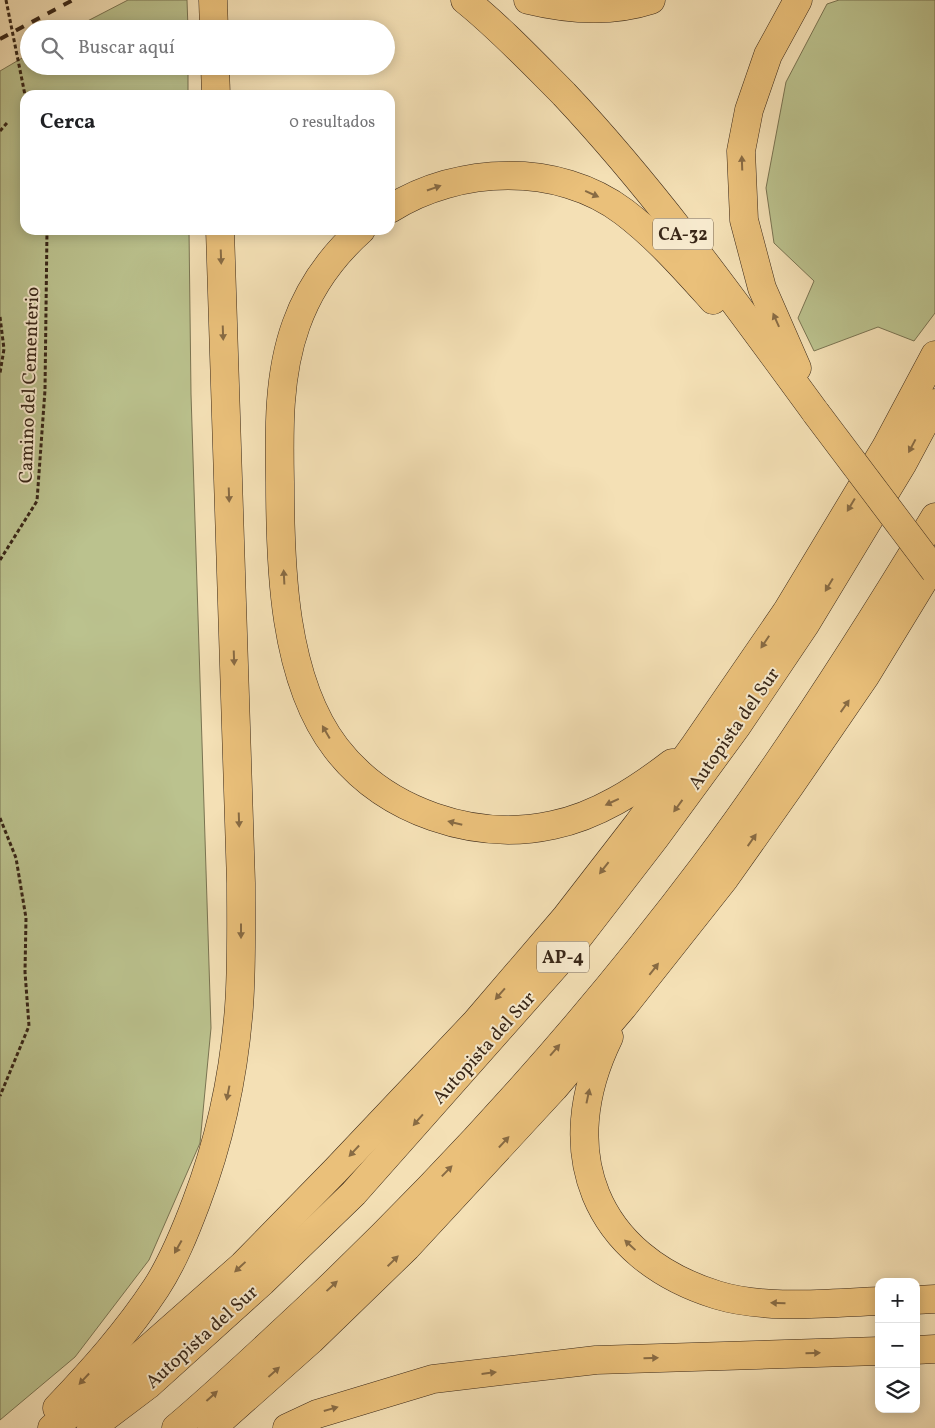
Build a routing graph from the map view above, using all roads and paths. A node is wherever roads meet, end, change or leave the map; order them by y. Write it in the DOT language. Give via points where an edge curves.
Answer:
graph roads {
  1 [pos="6,0"];
  2 [pos="214,0"];
  3 [pos="465,0"];
  4 [pos="528,0"];
  5 [pos="651,0"];
  6 [pos="798,0"];
  7 [pos="214,20"];
  8 [pos="20,70"];
  9 [pos="21,75"];
  10 [pos="215,75"];
  11 [pos="24,90"];
  12 [pos="216,90"];
  13 [pos="7,123"];
  14 [pos="0,131"];
  15 [pos="395,206"];
  16 [pos="47,235"];
  17 [pos="220,235"];
  18 [pos="356,235"];
  19 [pos="0,317"];
  20 [pos="935,355"];
  21 [pos="0,373"];
  22 [pos="935,403"];
  23 [pos="816,413"];
  24 [pos="935,516"];
  25 [pos="0,560"];
  26 [pos="935,562"];
  27 [pos="935,571"];
  28 [pos="695,745"];
  29 [pos="0,818"];
  30 [pos="624,1007"];
  31 [pos="0,1096"];
  32 [pos="935,1299"];
  33 [pos="920,1300"];
  34 [pos="875,1301"];
  35 [pos="935,1349"];
  36 [pos="920,1350"];
  37 [pos="875,1351"];
  38 [pos="39,1428"];
  39 [pos="52,1428"];
  40 [pos="91,1428"];
  41 [pos="176,1428"];
  42 [pos="212,1428"];
  43 [pos="286,1428"];
  1 -- 8 [label="path, bridge"];
  2 -- 7 [label="highway"];
  3 -- 23 [label="highway, CA-32" via="536,66 647,188"];
  4 -- 5 [label="highway" via="575,9 606,9"];
  23 -- 6 [label="highway, one-way" via="762,288 744,220 741,151 749,110 768,55"];
  9 -- 11 [label="path, bridge"];
  10 -- 12 [label="highway"];
  13 -- 14 [label="path"];
  15 -- 23 [label="highway, one-way" via="434,188 469,178 538,178 595,194 624,211 672,254"];
  16 -- 25 [label="path, Camino del Cementerio" via="45,390 37,500"];
  17 -- 38 [label="highway, one-way" via="241,882 241,962 235,1052 219,1135 182,1239 156,1288 108,1354"];
  28 -- 18 [label="highway, one-way" via="622,798 586,815 555,825 492,830 454,823 392,798 362,776 336,748 302,681 291,637 285,600 279,431 286,367 296,325 311,292 329,264"];
  19 -- 21 [label="path" via="4,349"];
  20 -- 28 [label="highway, one-way" via="886,447 787,611"];
  22 -- 40 [label="highway, Autopista del Sur / AP-4, one-way" via="903,463 752,702 655,838 564,956 354,1193 148,1385"];
  23 -- 27 [label="highway, CA-32, bridge"];
  41 -- 24 [label="highway, AP-4, one-way" via="285,1330 439,1180 621,972 705,865 780,759 863,636"];
  30 -- 26 [label="highway, one-way" via="725,878 790,786 866,675"];
  28 -- 39 [label="highway, one-way" via="566,917 476,1022 243,1265 98,1393"];
  29 -- 31 [label="path" via="16,858 26,918 29,1026"];
  34 -- 30 [label="highway, one-way" via="778,1304 717,1295 668,1274 621,1237 592,1189 584,1134 594,1072"];
  42 -- 30 [label="highway, one-way" via="407,1248"];
  32 -- 33 [label="highway"];
  35 -- 36 [label="highway"];
  43 -- 37 [label="highway, one-way" via="316,1414 433,1379 596,1360"];
}
